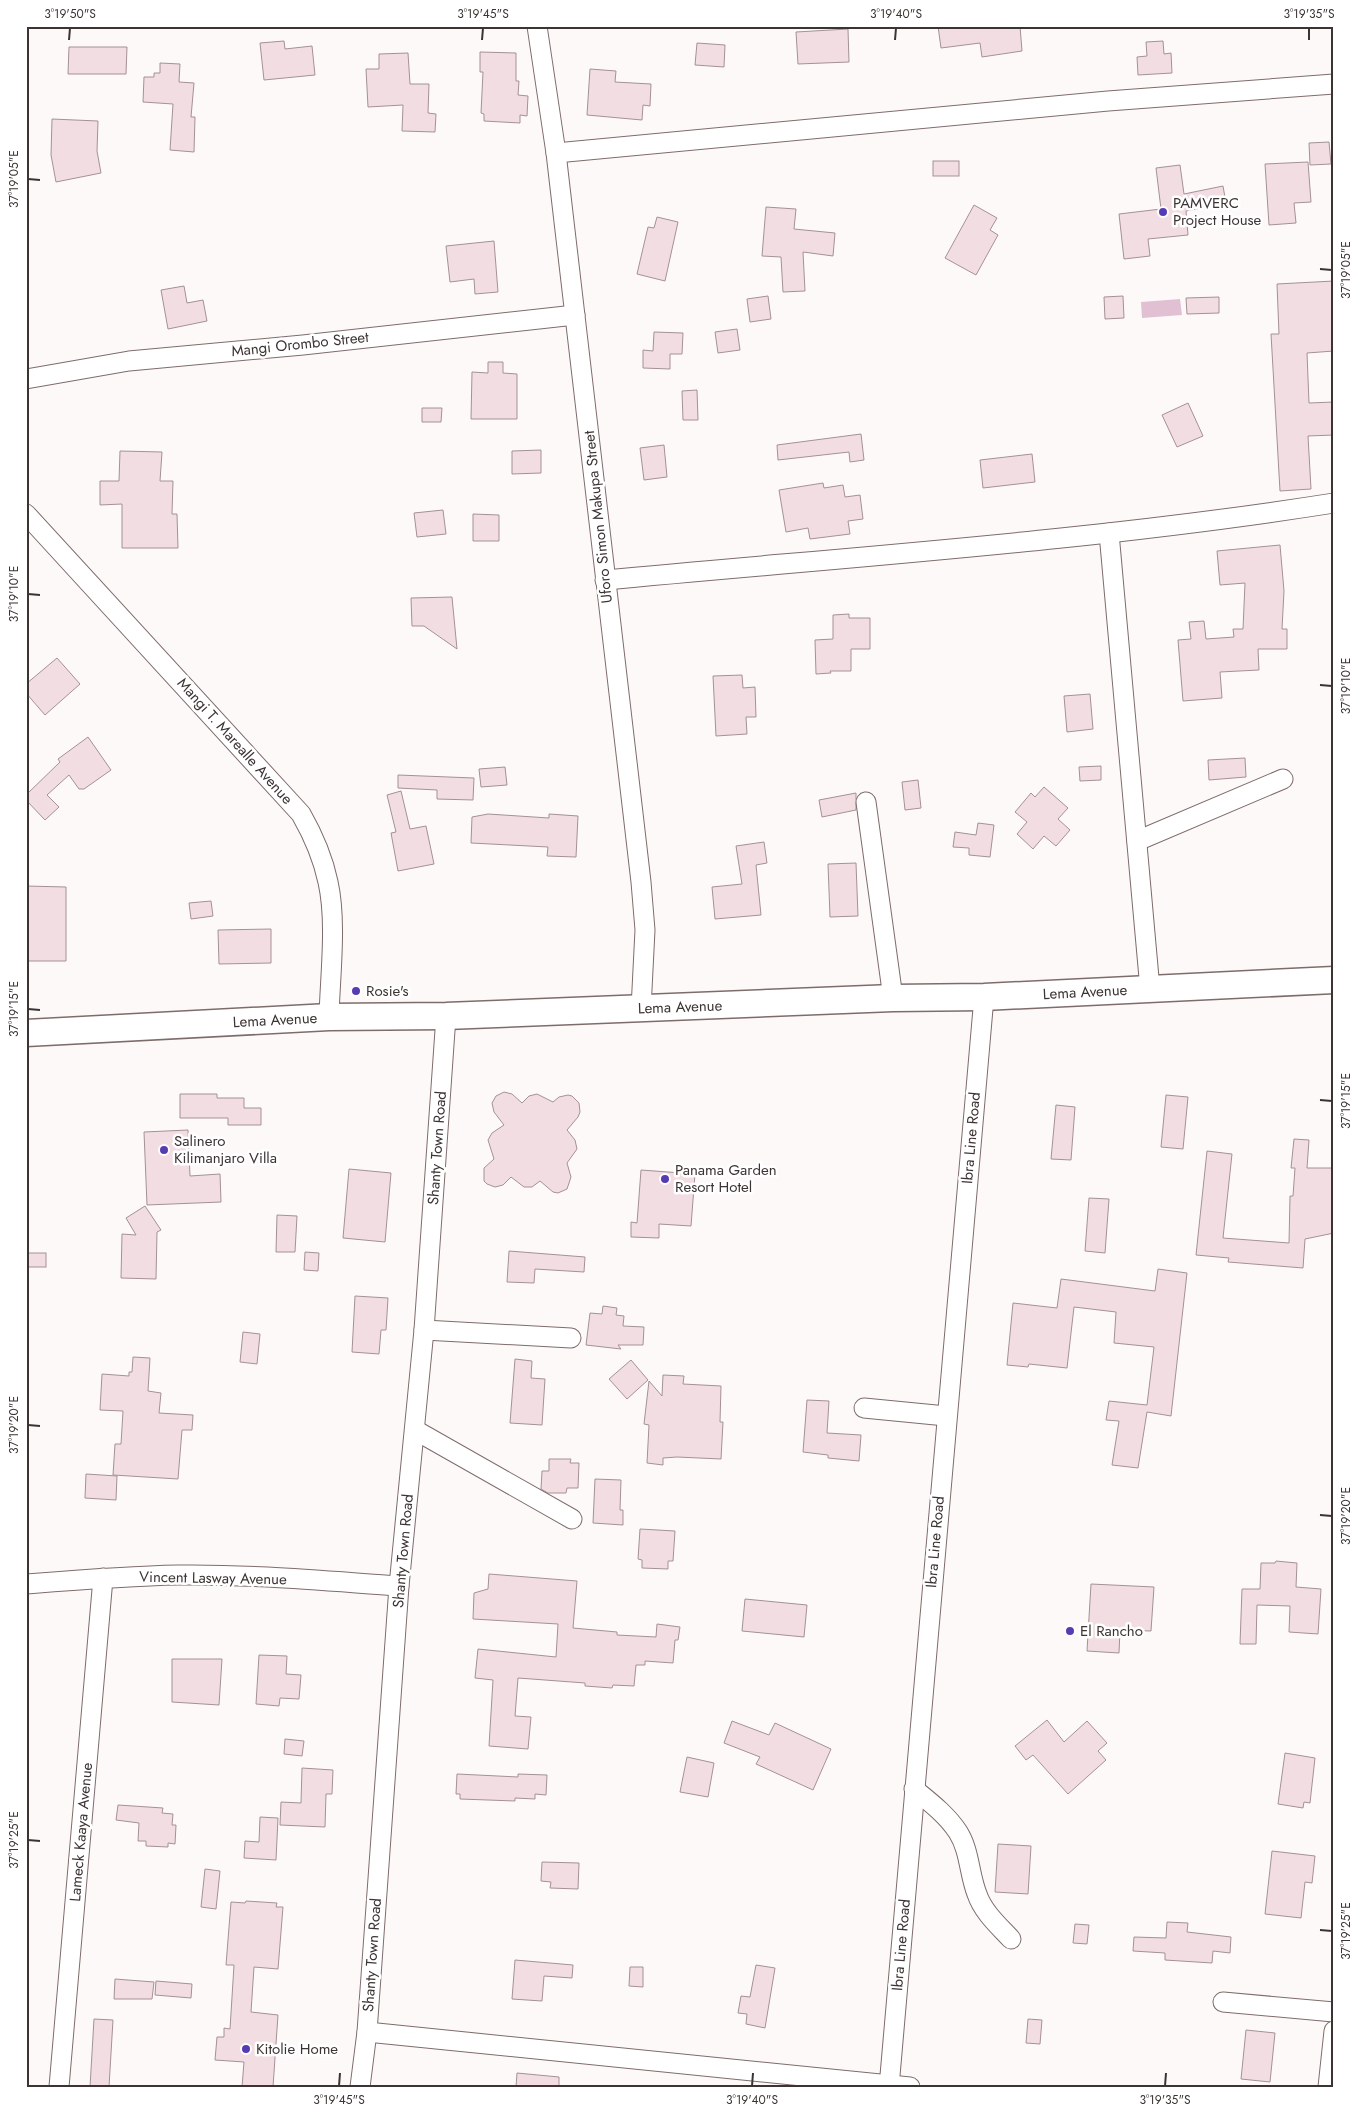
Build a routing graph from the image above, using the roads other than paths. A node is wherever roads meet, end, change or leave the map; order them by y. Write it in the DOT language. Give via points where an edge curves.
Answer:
graph roads {
  1 [pos="537,26"];
  2 [pos="1334,84"];
  3 [pos="556,153"];
  4 [pos="575,315"];
  5 [pos="26,379"];
  6 [pos="1334,503"];
  7 [pos="26,514"];
  8 [pos="1109,532"];
  9 [pos="605,580"];
  10 [pos="1283,779"];
  11 [pos="866,802"];
  12 [pos="1137,841"];
  13 [pos="1334,980"];
  14 [pos="1150,989"];
  15 [pos="984,997"];
  16 [pos="894,998"];
  17 [pos="641,1009"];
  18 [pos="446,1016"];
  19 [pos="329,1017"];
  20 [pos="26,1033"];
  21 [pos="424,1330"];
  22 [pos="571,1338"];
  23 [pos="864,1408"];
  24 [pos="946,1416"];
  25 [pos="415,1430"];
  26 [pos="572,1519"];
  27 [pos="103,1578"];
  28 [pos="26,1584"];
  29 [pos="399,1586"];
  30 [pos="914,1789"];
  31 [pos="1012,1939"];
  32 [pos="1223,2002"];
  33 [pos="1334,2012"];
  34 [pos="1334,2031"];
  35 [pos="367,2032"];
  36 [pos="889,2086"];
  37 [pos="59,2087"];
  38 [pos="360,2087"];
  39 [pos="910,2087"];
  40 [pos="1328,2087"];
  1 -- 3 [label="street, Uforo Simon Makupa Street"];
  2 -- 3 [label="street" via="1108,100"];
  3 -- 4 [label="street, Uforo Simon Makupa Street"];
  4 -- 5 [label="street, Mangi Orombo Street" via="129,362"];
  4 -- 9 [label="street, Uforo Simon Makupa Street"];
  6 -- 8 [label="street"];
  7 -- 19 [label="street, Mangi T. Marealle Avenue" via="301,814 312,833 329,883 332,916"];
  8 -- 9 [label="street"];
  8 -- 12 [label="street"];
  9 -- 17 [label="street, Uforo Simon Makupa Street" via="641,882 644,930"];
  10 -- 12 [label="street"];
  11 -- 16 [label="street"];
  12 -- 14 [label="street"];
  13 -- 14 [label="main road, Lema Avenue"];
  14 -- 15 [label="main road, Lema Avenue"];
  15 -- 16 [label="main road, Lema Avenue"];
  15 -- 24 [label="street, Ibra Line Road"];
  16 -- 17 [label="main road, Lema Avenue"];
  17 -- 18 [label="main road, Lema Avenue"];
  18 -- 19 [label="main road, Lema Avenue"];
  18 -- 21 [label="street, Shanty Town Road"];
  19 -- 20 [label="main road, Lema Avenue"];
  21 -- 22 [label="street"];
  21 -- 25 [label="street, Shanty Town Road"];
  23 -- 24 [label="street"];
  24 -- 30 [label="street, Ibra Line Road"];
  25 -- 26 [label="street"];
  25 -- 29 [label="street, Shanty Town Road"];
  27 -- 28 [label="street, Vincent Lasway Avenue"];
  27 -- 29 [label="street, Vincent Lasway Avenue" via="252,1576"];
  27 -- 37 [label="street, Lameck Kaaya Avenue"];
  29 -- 35 [label="street, Shanty Town Road"];
  30 -- 31 [label="street" via="947,1817 959,1834 979,1901"];
  30 -- 36 [label="street, Ibra Line Road"];
  32 -- 33 [label="street"];
  34 -- 40 [label="street"];
  35 -- 36 [label="street"];
  35 -- 38 [label="street, Shanty Town Road"];
  36 -- 39 [label="street"];
}
